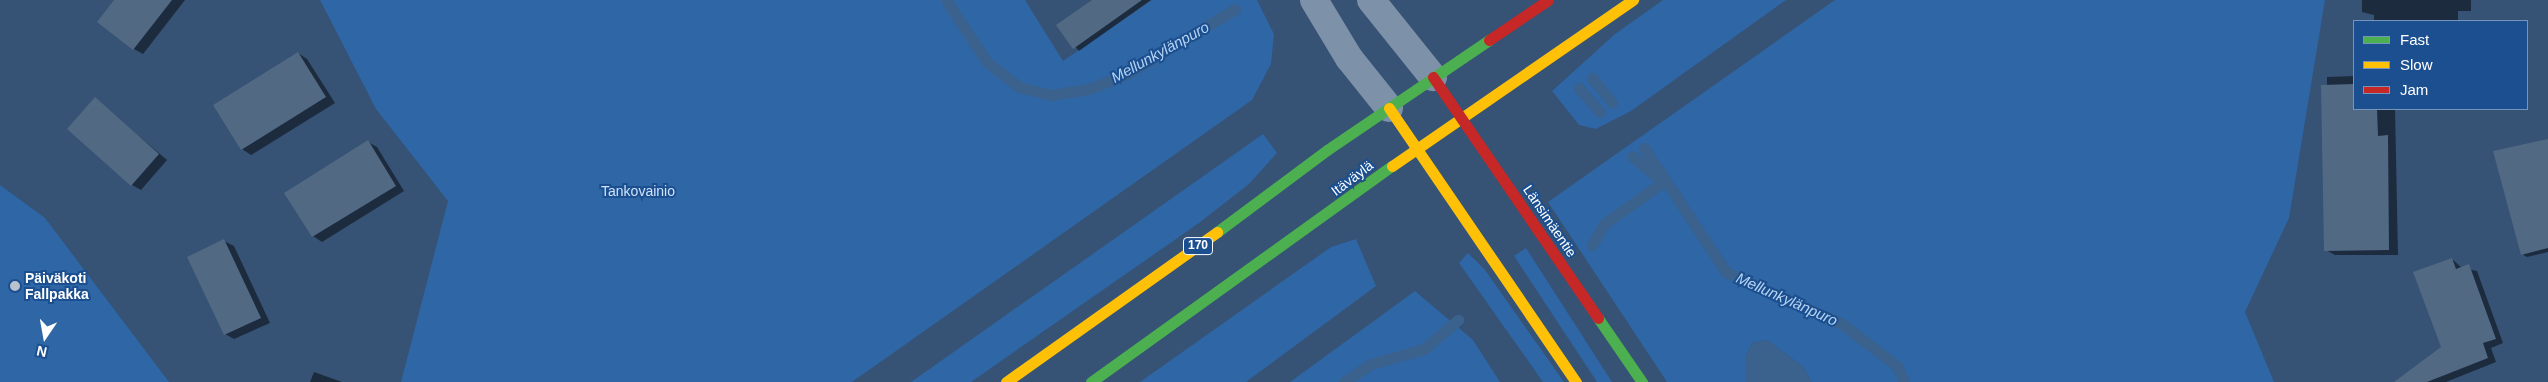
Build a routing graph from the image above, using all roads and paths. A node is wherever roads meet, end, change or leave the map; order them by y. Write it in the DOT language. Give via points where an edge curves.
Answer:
graph roads {
  1 [pos="1314,0"];
  2 [pos="1371,0"];
  3 [pos="1548,0"];
  4 [pos="1633,0"];
  5 [pos="1433,76"];
  6 [pos="1388,108"];
  7 [pos="1462,117"];
  8 [pos="1417,148"];
  9 [pos="1006,382"];
  10 [pos="1091,382"];
  11 [pos="1576,382"];
  12 [pos="1642,382"];
  1 -- 6 [label="street" via="1350,58"];
  2 -- 5 [label="street"];
  3 -- 5 [label="main road, 170"];
  4 -- 7 [label="main road, Itäväylä"];
  5 -- 6 [label="main road, 170"];
  5 -- 7 [label="main road, Länsimäentie"];
  6 -- 8 [label="main road"];
  6 -- 9 [label="main road, 170"];
  7 -- 8 [label="main road, Itäväylä"];
  7 -- 12 [label="main road, Länsimäentie"];
  8 -- 10 [label="main road, Itäväylä"];
  8 -- 11 [label="main road"];
}
